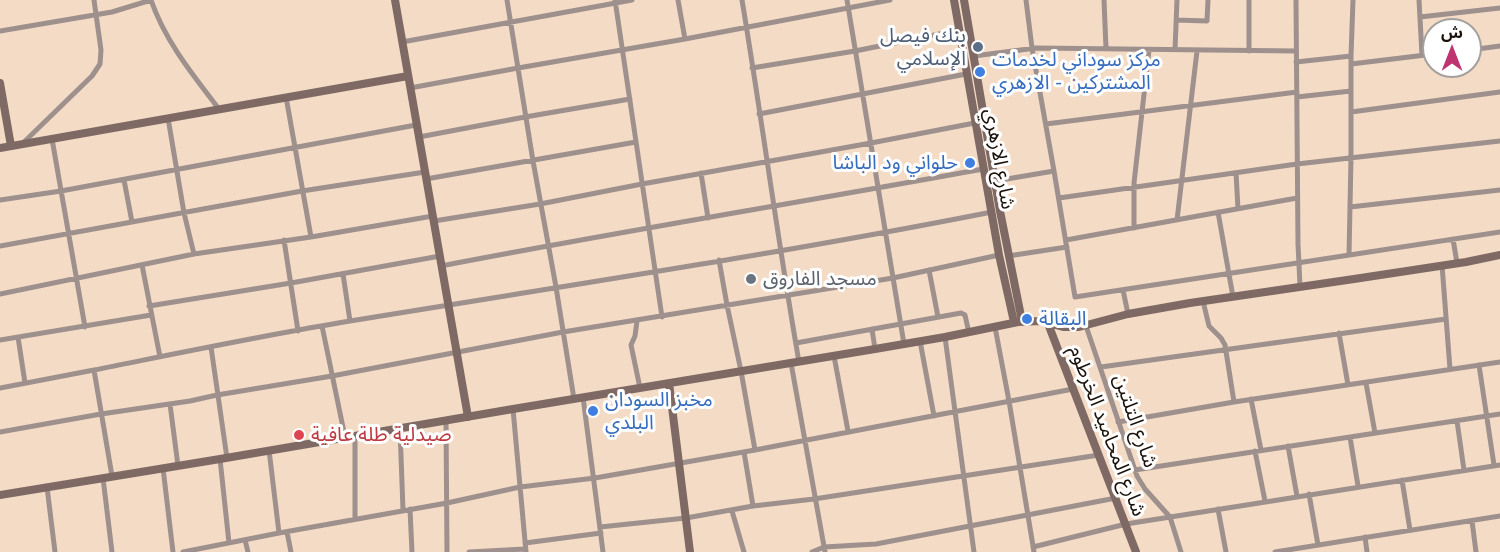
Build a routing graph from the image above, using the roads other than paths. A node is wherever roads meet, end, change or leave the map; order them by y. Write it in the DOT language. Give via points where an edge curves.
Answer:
graph roads {
  1 [pos="93,0"];
  2 [pos="151,0"];
  3 [pos="394,0"];
  4 [pos="507,0"];
  5 [pos="632,0"];
  6 [pos="678,0"];
  7 [pos="742,0"];
  8 [pos="847,0"];
  9 [pos="890,0"];
  10 [pos="954,0"];
  11 [pos="964,0"];
  12 [pos="1026,0"];
  13 [pos="1104,0"];
  14 [pos="1177,0"];
  15 [pos="1208,0"];
  16 [pos="1249,0"];
  17 [pos="1296,0"];
  18 [pos="1353,0"];
  19 [pos="1419,0"];
  20 [pos="616,1"];
  21 [pos="848,7"];
  22 [pos="1500,8"];
  23 [pos="96,15"];
  24 [pos="1420,17"];
  25 [pos="1176,20"];
  26 [pos="510,21"];
  27 [pos="746,27"];
  28 [pos="959,30"];
  29 [pos="0,31"];
  30 [pos="685,39"];
  31 [pos="402,42"];
  32 [pos="1500,46"];
  33 [pos="1032,48"];
  34 [pos="1106,48"];
  35 [pos="1482,48"];
  36 [pos="622,50"];
  37 [pos="1149,50"];
  38 [pos="1175,50"];
  39 [pos="855,51"];
  40 [pos="1197,51"];
  41 [pos="1249,51"];
  42 [pos="1296,51"];
  43 [pos="1422,55"];
  44 [pos="974,56"];
  45 [pos="1351,56"];
  46 [pos="1296,62"];
  47 [pos="1351,64"];
  48 [pos="518,68"];
  49 [pos="752,68"];
  50 [pos="966,74"];
  51 [pos="408,76"];
  52 [pos="0,83"];
  53 [pos="410,88"];
  54 [pos="1351,91"];
  55 [pos="1500,92"];
  56 [pos="1297,94"];
  57 [pos="863,95"];
  58 [pos="1,97"];
  59 [pos="286,98"];
  60 [pos="630,99"];
  61 [pos="1191,105"];
  62 [pos="219,109"];
  63 [pos="1143,112"];
  64 [pos="1351,112"];
  65 [pos="759,114"];
  66 [pos="525,117"];
  67 [pos="168,118"];
  68 [pos="985,121"];
  69 [pos="975,122"];
  70 [pos="1046,123"];
  71 [pos="416,125"];
  72 [pos="419,137"];
  73 [pos="52,139"];
  74 [pos="1500,141"];
  75 [pos="636,142"];
  76 [pos="871,143"];
  77 [pos="22,144"];
  78 [pos="11,146"];
  79 [pos="0,148"];
  80 [pos="295,148"];
  81 [pos="1351,158"];
  82 [pos="532,161"];
  83 [pos="767,162"];
  84 [pos="1297,164"];
  85 [pos="983,169"];
  86 [pos="176,170"];
  87 [pos="1054,171"];
  88 [pos="701,173"];
  89 [pos="1236,173"];
  90 [pos="425,175"];
  91 [pos="124,180"];
  92 [pos="995,181"];
  93 [pos="1182,181"];
  94 [pos="642,184"];
  95 [pos="1134,187"];
  96 [pos="878,188"];
  97 [pos="1500,190"];
  98 [pos="61,191"];
  99 [pos="302,191"];
  100 [pos="1059,198"];
  101 [pos="1297,198"];
  102 [pos="0,200"];
  103 [pos="540,204"];
  104 [pos="774,207"];
  105 [pos="1350,207"];
  106 [pos="1238,209"];
  107 [pos="992,212"];
  108 [pos="1218,212"];
  109 [pos="184,213"];
  110 [pos="433,218"];
  111 [pos="708,218"];
  112 [pos="1177,220"];
  113 [pos="132,222"];
  114 [pos="1134,228"];
  115 [pos="649,229"];
  116 [pos="886,232"];
  117 [pos="1500,232"];
  118 [pos="69,234"];
  119 [pos="310,237"];
  120 [pos="1453,239"];
  121 [pos="284,240"];
  122 [pos="1066,244"];
  123 [pos="548,245"];
  124 [pos="0,246"];
  125 [pos="781,250"];
  126 [pos="194,254"];
  127 [pos="1004,255"];
  128 [pos="1349,255"];
  129 [pos="1500,255"];
  130 [pos="440,256"];
  131 [pos="719,260"];
  132 [pos="1299,263"];
  133 [pos="1457,263"];
  134 [pos="142,265"];
  135 [pos="1442,265"];
  136 [pos="441,266"];
  137 [pos="929,270"];
  138 [pos="656,271"];
  139 [pos="1228,273"];
  140 [pos="343,274"];
  141 [pos="893,278"];
  142 [pos="77,279"];
  143 [pos="291,284"];
  144 [pos="1300,286"];
  145 [pos="556,287"];
  146 [pos="1123,290"];
  147 [pos="0,294"];
  148 [pos="787,294"];
  149 [pos="1233,297"];
  150 [pos="1203,301"];
  151 [pos="727,305"];
  152 [pos="149,306"];
  153 [pos="448,306"];
  154 [pos="1128,314"];
  155 [pos="151,315"];
  156 [pos="662,317"];
  157 [pos="938,317"];
  158 [pos="1446,319"];
  159 [pos="350,321"];
  160 [pos="637,321"];
  161 [pos="1047,321"];
  162 [pos="1018,322"];
  163 [pos="901,324"];
  164 [pos="322,326"];
  165 [pos="1086,326"];
  166 [pos="85,327"];
  167 [pos="994,327"];
  168 [pos="872,329"];
  169 [pos="298,331"];
  170 [pos="563,332"];
  171 [pos="969,333"];
  172 [pos="1339,333"];
  173 [pos="18,337"];
  174 [pos="945,337"];
  175 [pos="0,340"];
  176 [pos="920,341"];
  177 [pos="796,343"];
  178 [pos="904,344"];
  179 [pos="211,347"];
  180 [pos="875,349"];
  181 [pos="1226,349"];
  182 [pos="457,352"];
  183 [pos="834,356"];
  184 [pos="160,357"];
  185 [pos="1500,362"];
  186 [pos="795,363"];
  187 [pos="1479,365"];
  188 [pos="1101,367"];
  189 [pos="1450,369"];
  190 [pos="94,370"];
  191 [pos="741,371"];
  192 [pos="332,376"];
  193 [pos="25,383"];
  194 [pos="669,383"];
  195 [pos="1366,383"];
  196 [pos="1348,386"];
  197 [pos="0,388"];
  198 [pos="640,388"];
  199 [pos="1073,389"];
  200 [pos="217,394"];
  201 [pos="583,397"];
  202 [pos="574,399"];
  203 [pos="1251,399"];
  204 [pos="1008,400"];
  205 [pos="1234,402"];
  206 [pos="170,404"];
  207 [pos="513,409"];
  208 [pos="956,411"];
  209 [pos="101,414"];
  210 [pos="1500,414"];
  211 [pos="934,416"];
  212 [pos="1487,416"];
  213 [pos="468,417"];
  214 [pos="446,421"];
  215 [pos="1457,421"];
  216 [pos="1118,422"];
  217 [pos="400,429"];
  218 [pos="848,431"];
  219 [pos="0,432"];
  220 [pos="1375,433"];
  221 [pos="355,436"];
  222 [pos="345,437"];
  223 [pos="1350,437"];
  224 [pos="804,441"];
  225 [pos="1288,446"];
  226 [pos="269,450"];
  227 [pos="755,450"];
  228 [pos="1258,451"];
  229 [pos="744,452"];
  230 [pos="1099,454"];
  231 [pos="223,459"];
  232 [pos="679,463"];
  233 [pos="1497,465"];
  234 [pos="178,466"];
  235 [pos="1020,467"];
  236 [pos="163,468"];
  237 [pos="1135,470"];
  238 [pos="1464,470"];
  239 [pos="112,476"];
  240 [pos="964,476"];
  241 [pos="103,478"];
  242 [pos="595,478"];
  243 [pos="1402,480"];
  244 [pos="1358,486"];
  245 [pos="520,487"];
  246 [pos="47,488"];
  247 [pos="1309,494"];
  248 [pos="0,495"];
  249 [pos="1297,496"];
  250 [pos="1116,498"];
  251 [pos="814,499"];
  252 [pos="1265,501"];
  253 [pos="447,503"];
  254 [pos="753,506"];
  255 [pos="1218,509"];
  256 [pos="407,510"];
  257 [pos="732,511"];
  258 [pos="1028,516"];
  259 [pos="1500,516"];
  260 [pos="1170,517"];
  261 [pos="686,518"];
  262 [pos="355,519"];
  263 [pos="1472,521"];
  264 [pos="1500,521"];
  265 [pos="1126,524"];
  266 [pos="971,526"];
  267 [pos="601,530"];
  268 [pos="1410,530"];
  269 [pos="287,531"];
  270 [pos="279,533"];
  271 [pos="1365,537"];
  272 [pos="245,540"];
  273 [pos="229,543"];
  274 [pos="876,544"];
  275 [pos="1318,545"];
  276 [pos="525,548"];
  277 [pos="824,549"];
  278 [pos="1033,549"];
  279 [pos="1289,551"];
  280 [pos="55,552"];
  281 [pos="112,552"];
  282 [pos="173,552"];
  283 [pos="183,552"];
  284 [pos="248,552"];
  285 [pos="291,552"];
  286 [pos="412,552"];
  287 [pos="447,552"];
  288 [pos="469,552"];
  289 [pos="603,552"];
  290 [pos="690,552"];
  291 [pos="744,552"];
  292 [pos="812,552"];
  293 [pos="877,552"];
  294 [pos="974,552"];
  295 [pos="1136,552"];
  296 [pos="1181,552"];
  297 [pos="1226,552"];
  298 [pos="1275,552"];
  299 [pos="1367,552"];
  300 [pos="1476,552"];
  1 -- 23 [label="street"];
  2 -- 23 [label="street"];
  2 -- 62 [label="street" via="165,33"];
  3 -- 31 [label="street"];
  4 -- 26 [label="street"];
  5 -- 20 [label="street"];
  6 -- 30 [label="street"];
  7 -- 27 [label="street"];
  8 -- 21 [label="street"];
  9 -- 21 [label="street"];
  10 -- 28 [label="street, شارع الازهري"];
  11 -- 44 [label="street, شارع الازهري"];
  12 -- 33 [label="street"];
  13 -- 34 [label="street"];
  14 -- 25 [label="street"];
  15 -- 25 [label="street" via="1207,21"];
  16 -- 41 [label="street"];
  17 -- 42 [label="street"];
  18 -- 45 [label="street"];
  19 -- 24 [label="street"];
  20 -- 26 [label="street"];
  20 -- 36 [label="street"];
  21 -- 27 [label="street"];
  21 -- 39 [label="street"];
  22 -- 24 [label="street"];
  23 -- 29 [label="street"];
  23 -- 77 [label="street" via="102,50 100,64"];
  24 -- 43 [label="street"];
  25 -- 38 [label="street"];
  26 -- 31 [label="street"];
  26 -- 48 [label="street"];
  27 -- 30 [label="street"];
  27 -- 49 [label="street"];
  28 -- 39 [label="street"];
  28 -- 50 [label="street, شارع الازهري"];
  30 -- 36 [label="street"];
  31 -- 51 [label="street"];
  32 -- 35 [label="street"];
  33 -- 34 [label="street"];
  33 -- 44 [label="street"];
  33 -- 70 [label="street"];
  34 -- 37 [label="street"];
  36 -- 48 [label="street"];
  36 -- 60 [label="street"];
  37 -- 38 [label="street"];
  37 -- 63 [label="street"];
  38 -- 40 [label="street"];
  39 -- 49 [label="street"];
  39 -- 57 [label="street"];
  40 -- 41 [label="street"];
  40 -- 61 [label="street"];
  41 -- 42 [label="street"];
  42 -- 46 [label="street"];
  43 -- 47 [label="street"];
  44 -- 68 [label="street, شارع الازهري"];
  45 -- 46 [label="street"];
  45 -- 47 [label="street"];
  46 -- 56 [label="street"];
  47 -- 54 [label="street"];
  48 -- 53 [label="street"];
  48 -- 66 [label="street"];
  49 -- 65 [label="street"];
  50 -- 57 [label="street"];
  50 -- 69 [label="street, شارع الازهري"];
  51 -- 53 [label="street"];
  51 -- 59 [label="street"];
  52 -- 58 [label="street"];
  53 -- 71 [label="street"];
  54 -- 56 [label="street"];
  54 -- 64 [label="street"];
  55 -- 64 [label="street"];
  56 -- 61 [label="street"];
  56 -- 84 [label="street"];
  57 -- 65 [label="street"];
  57 -- 76 [label="street"];
  58 -- 78 [label="street"];
  59 -- 62 [label="street"];
  59 -- 80 [label="street"];
  60 -- 66 [label="street"];
  60 -- 75 [label="street"];
  61 -- 63 [label="street"];
  61 -- 93 [label="street"];
  62 -- 67 [label="street"];
  63 -- 70 [label="street"];
  63 -- 95 [label="street"];
  64 -- 81 [label="street"];
  65 -- 83 [label="street"];
  66 -- 72 [label="street"];
  66 -- 82 [label="street"];
  67 -- 73 [label="street"];
  67 -- 86 [label="street"];
  68 -- 69 [label="street"];
  68 -- 92 [label="street, شارع الازهري"];
  69 -- 76 [label="street"];
  69 -- 85 [label="street, شارع الازهري"];
  70 -- 87 [label="street"];
  71 -- 72 [label="street"];
  71 -- 80 [label="street"];
  72 -- 90 [label="street"];
  73 -- 77 [label="street"];
  73 -- 98 [label="street"];
  74 -- 81 [label="street"];
  75 -- 82 [label="street"];
  75 -- 94 [label="street"];
  76 -- 83 [label="street"];
  76 -- 96 [label="street"];
  77 -- 78 [label="street"];
  78 -- 79 [label="street"];
  80 -- 86 [label="street"];
  80 -- 99 [label="street"];
  81 -- 84 [label="street"];
  81 -- 105 [label="street"];
  82 -- 90 [label="street"];
  82 -- 103 [label="street"];
  83 -- 88 [label="street"];
  83 -- 104 [label="street"];
  84 -- 89 [label="street"];
  84 -- 101 [label="street"];
  85 -- 96 [label="street"];
  85 -- 107 [label="street, شارع الازهري"];
  86 -- 91 [label="street"];
  86 -- 109 [label="street"];
  87 -- 92 [label="street"];
  87 -- 100 [label="street"];
  88 -- 94 [label="street"];
  88 -- 111 [label="street"];
  89 -- 93 [label="street"];
  89 -- 106 [label="street"];
  90 -- 99 [label="street"];
  90 -- 110 [label="street"];
  91 -- 98 [label="street"];
  91 -- 113 [label="street"];
  92 -- 127 [label="street, شارع الازهري"];
  93 -- 95 [label="street"];
  93 -- 112 [label="street"];
  94 -- 103 [label="street"];
  94 -- 115 [label="street"];
  95 -- 100 [label="street"];
  95 -- 114 [label="street"];
  96 -- 104 [label="street"];
  96 -- 116 [label="street"];
  97 -- 105 [label="street"];
  98 -- 102 [label="street"];
  98 -- 118 [label="street"];
  99 -- 109 [label="street"];
  99 -- 119 [label="street"];
  100 -- 122 [label="street"];
  101 -- 106 [label="street"];
  101 -- 132 [label="street"];
  103 -- 110 [label="street"];
  103 -- 123 [label="street"];
  104 -- 111 [label="street"];
  104 -- 125 [label="street"];
  105 -- 128 [label="street"];
  106 -- 108 [label="street"];
  107 -- 116 [label="street"];
  107 -- 127 [label="street, شارع الازهري"];
  108 -- 112 [label="street"];
  108 -- 139 [label="street"];
  109 -- 113 [label="street"];
  109 -- 126 [label="street"];
  110 -- 119 [label="street"];
  110 -- 130 [label="street"];
  111 -- 115 [label="street"];
  112 -- 114 [label="street"];
  113 -- 118 [label="street"];
  114 -- 122 [label="street"];
  115 -- 123 [label="street"];
  115 -- 138 [label="street"];
  116 -- 125 [label="street"];
  116 -- 141 [label="street"];
  117 -- 120 [label="street"];
  118 -- 124 [label="street"];
  118 -- 142 [label="street"];
  119 -- 121 [label="street"];
  120 -- 128 [label="street"];
  120 -- 133 [label="street"];
  121 -- 126 [label="street"];
  121 -- 143 [label="street"];
  122 -- 127 [label="street"];
  122 -- 146 [label="street" via="1075,297"];
  123 -- 136 [label="street"];
  123 -- 145 [label="street"];
  125 -- 131 [label="street"];
  125 -- 148 [label="street"];
  126 -- 134 [label="street"];
  127 -- 137 [label="street"];
  127 -- 162 [label="street, شارع الازهري"];
  128 -- 132 [label="street"];
  129 -- 133 [label="street"];
  130 -- 136 [label="street"];
  130 -- 140 [label="street"];
  131 -- 138 [label="street"];
  131 -- 151 [label="street"];
  132 -- 139 [label="street"];
  132 -- 144 [label="street"];
  133 -- 135 [label="street"];
  134 -- 142 [label="street"];
  134 -- 152 [label="street"];
  135 -- 144 [label="street"];
  135 -- 158 [label="street"];
  136 -- 153 [label="street"];
  137 -- 141 [label="street"];
  137 -- 157 [label="street"];
  138 -- 145 [label="street"];
  138 -- 156 [label="street"];
  139 -- 146 [label="street"];
  139 -- 149 [label="street"];
  140 -- 143 [label="street"];
  140 -- 159 [label="street"];
  141 -- 148 [label="street"];
  141 -- 163 [label="street"];
  142 -- 147 [label="street"];
  142 -- 166 [label="street"];
  143 -- 152 [label="street"];
  143 -- 169 [label="street"];
  144 -- 149 [label="street"];
  145 -- 153 [label="street"];
  145 -- 170 [label="street"];
  146 -- 154 [label="street"];
  148 -- 151 [label="street"];
  148 -- 177 [label="street"];
  149 -- 150 [label="street"];
  150 -- 154 [label="street"];
  150 -- 181 [label="street" via="1209,326 1224,341"];
  151 -- 156 [label="street"];
  151 -- 191 [label="street"];
  152 -- 155 [label="street"];
  153 -- 159 [label="street"];
  153 -- 182 [label="street"];
  154 -- 165 [label="street"];
  155 -- 166 [label="street"];
  155 -- 184 [label="street"];
  156 -- 160 [label="street"];
  157 -- 163 [label="street"];
  157 -- 171 [label="street" via="964,314"];
  158 -- 172 [label="street"];
  158 -- 189 [label="street"];
  159 -- 164 [label="street"];
  160 -- 170 [label="street"];
  160 -- 198 [label="street" via="631,345"];
  161 -- 162 [label="street"];
  161 -- 165 [label="street" via="1066,327"];
  161 -- 199 [label="street, شارع المحاميد الخرطوم"];
  162 -- 167 [label="street"];
  163 -- 168 [label="street"];
  163 -- 178 [label="street"];
  164 -- 169 [label="street"];
  164 -- 192 [label="street"];
  165 -- 188 [label="street, شارع التلتين"];
  166 -- 173 [label="street"];
  167 -- 171 [label="street"];
  167 -- 204 [label="street"];
  168 -- 177 [label="street"];
  168 -- 180 [label="street"];
  169 -- 179 [label="street"];
  170 -- 182 [label="street"];
  170 -- 202 [label="street"];
  171 -- 174 [label="street"];
  172 -- 181 [label="street"];
  172 -- 196 [label="street"];
  173 -- 175 [label="street"];
  173 -- 193 [label="street"];
  174 -- 176 [label="street"];
  174 -- 208 [label="street"];
  176 -- 178 [label="street"];
  176 -- 211 [label="street"];
  177 -- 186 [label="street"];
  178 -- 180 [label="street"];
  179 -- 184 [label="street"];
  179 -- 200 [label="street"];
  180 -- 183 [label="street"];
  181 -- 188 [label="street"];
  181 -- 205 [label="street"];
  182 -- 192 [label="street"];
  182 -- 213 [label="street"];
  183 -- 186 [label="street"];
  183 -- 218 [label="street"];
  184 -- 190 [label="street"];
  185 -- 187 [label="street"];
  186 -- 191 [label="street"];
  186 -- 224 [label="street"];
  187 -- 189 [label="street"];
  187 -- 212 [label="street"];
  188 -- 216 [label="street, شارع التلتين"];
  189 -- 195 [label="street"];
  190 -- 193 [label="street"];
  190 -- 209 [label="street"];
  191 -- 194 [label="street"];
  191 -- 227 [label="street"];
  192 -- 200 [label="street"];
  192 -- 222 [label="street"];
  193 -- 197 [label="street"];
  194 -- 198 [label="street"];
  194 -- 232 [label="street"];
  195 -- 196 [label="street"];
  195 -- 220 [label="street"];
  196 -- 203 [label="street"];
  198 -- 201 [label="street"];
  199 -- 204 [label="street"];
  199 -- 230 [label="street, شارع المحاميد الخرطوم"];
  200 -- 206 [label="street"];
  200 -- 231 [label="street"];
  201 -- 202 [label="street"];
  201 -- 242 [label="street"];
  202 -- 207 [label="street"];
  203 -- 205 [label="street"];
  203 -- 228 [label="street"];
  204 -- 208 [label="street"];
  204 -- 235 [label="street"];
  205 -- 216 [label="street"];
  206 -- 209 [label="street"];
  206 -- 234 [label="street"];
  207 -- 213 [label="street"];
  207 -- 245 [label="street"];
  208 -- 211 [label="street"];
  208 -- 240 [label="street"];
  209 -- 219 [label="street"];
  209 -- 239 [label="street"];
  210 -- 212 [label="street"];
  211 -- 218 [label="street"];
  212 -- 215 [label="street"];
  212 -- 233 [label="street"];
  213 -- 214 [label="street"];
  214 -- 217 [label="street"];
  214 -- 253 [label="street"];
  215 -- 220 [label="street"];
  215 -- 238 [label="street"];
  216 -- 237 [label="street, شارع التلتين"];
  217 -- 221 [label="street"];
  217 -- 256 [label="street"];
  218 -- 224 [label="street"];
  220 -- 223 [label="street"];
  221 -- 222 [label="street"];
  221 -- 262 [label="street"];
  222 -- 226 [label="street"];
  223 -- 225 [label="street"];
  223 -- 244 [label="street"];
  224 -- 227 [label="street"];
  224 -- 251 [label="street"];
  225 -- 228 [label="street"];
  225 -- 249 [label="street"];
  226 -- 231 [label="street"];
  226 -- 270 [label="street"];
  227 -- 229 [label="street"];
  228 -- 237 [label="street"];
  228 -- 252 [label="street"];
  229 -- 232 [label="street"];
  229 -- 254 [label="street"];
  230 -- 235 [label="street"];
  230 -- 250 [label="street, شارع المحاميد الخرطوم"];
  231 -- 234 [label="street"];
  231 -- 273 [label="street"];
  232 -- 242 [label="street"];
  232 -- 261 [label="street"];
  233 -- 238 [label="street"];
  234 -- 236 [label="street"];
  235 -- 240 [label="street"];
  235 -- 258 [label="street"];
  236 -- 239 [label="street"];
  236 -- 282 [label="street"];
  237 -- 260 [label="street, شارع التلتين" via="1145,489"];
  238 -- 243 [label="street"];
  239 -- 241 [label="street"];
  240 -- 251 [label="street"];
  240 -- 266 [label="street"];
  241 -- 246 [label="street"];
  241 -- 281 [label="street"];
  242 -- 245 [label="street"];
  242 -- 267 [label="street"];
  243 -- 244 [label="street"];
  243 -- 268 [label="street"];
  244 -- 247 [label="street"];
  245 -- 253 [label="street"];
  245 -- 276 [label="street"];
  246 -- 248 [label="street"];
  246 -- 280 [label="street"];
  247 -- 249 [label="street"];
  247 -- 275 [label="street"];
  249 -- 252 [label="street"];
  250 -- 258 [label="street"];
  250 -- 265 [label="street, شارع المحاميد الخرطوم"];
  251 -- 254 [label="street"];
  251 -- 277 [label="street"];
  252 -- 255 [label="street"];
  253 -- 256 [label="street"];
  253 -- 287 [label="street"];
  254 -- 257 [label="street"];
  255 -- 260 [label="street"];
  255 -- 297 [label="street"];
  256 -- 262 [label="street"];
  256 -- 286 [label="street"];
  257 -- 261 [label="street"];
  257 -- 291 [label="street"];
  258 -- 266 [label="street"];
  258 -- 278 [label="street"];
  259 -- 263 [label="street"];
  259 -- 264 [label="street"];
  260 -- 265 [label="street"];
  260 -- 296 [label="street, شارع التلتين"];
  261 -- 267 [label="street"];
  261 -- 290 [label="street"];
  262 -- 269 [label="street"];
  263 -- 268 [label="street"];
  263 -- 300 [label="street"];
  265 -- 278 [label="street"];
  265 -- 295 [label="street, شارع المحاميد الخرطوم"];
  266 -- 274 [label="street"];
  266 -- 294 [label="street"];
  267 -- 276 [label="street"];
  267 -- 289 [label="street"];
  268 -- 271 [label="street"];
  269 -- 270 [label="street"];
  269 -- 285 [label="street"];
  270 -- 272 [label="street"];
  271 -- 275 [label="street"];
  271 -- 299 [label="street"];
  272 -- 273 [label="street"];
  272 -- 284 [label="street"];
  273 -- 283 [label="street"];
  274 -- 277 [label="street"];
  274 -- 293 [label="street"];
  275 -- 279 [label="street"];
  276 -- 288 [label="street"];
  277 -- 292 [label="street"];
  279 -- 298 [label="street"];
}
